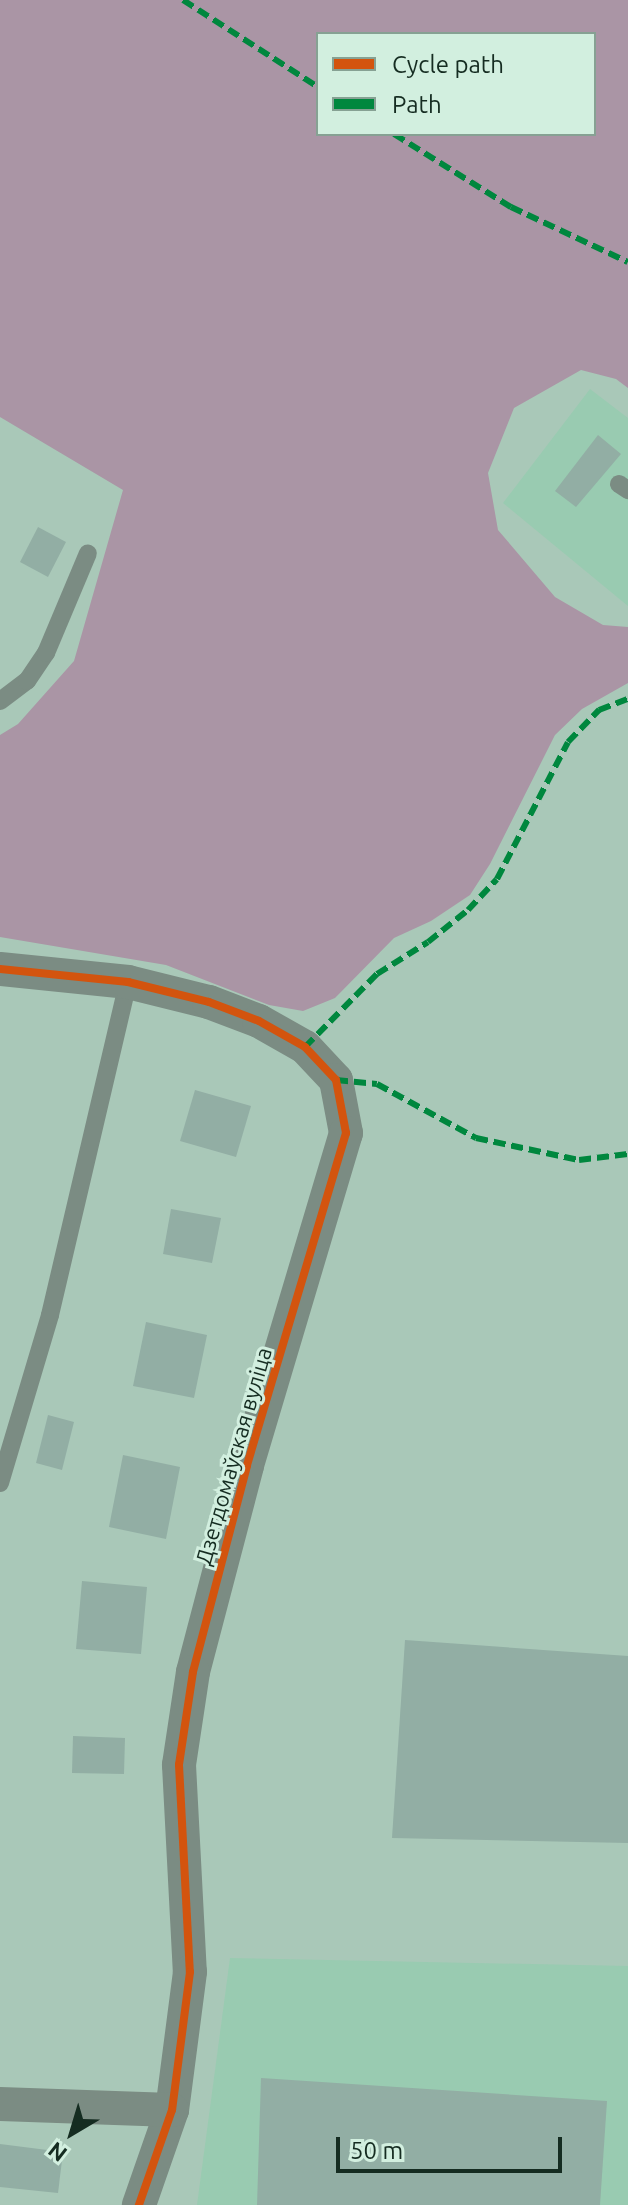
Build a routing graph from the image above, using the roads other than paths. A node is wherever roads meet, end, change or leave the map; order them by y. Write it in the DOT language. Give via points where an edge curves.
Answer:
graph roads {
  1 [pos="88,553"];
  2 [pos="0,701"];
  3 [pos="0,969"];
  4 [pos="128,982"];
  5 [pos="0,1483"];
  6 [pos="0,2104"];
  7 [pos="172,2110"];
  8 [pos="139,2205"];
  1 -- 2 [label="lane" via="46,653 27,681"];
  3 -- 4 [label="street, Дзетдомаўская вуліца"];
  4 -- 5 [label="lane" via="50,1315"];
  4 -- 7 [label="street, Дзетдомаўская вуліца" via="209,1002 259,1021 305,1047 336,1080 346,1133 247,1466 193,1672 179,1765 190,1972"];
  6 -- 7 [label="street"];
  7 -- 8 [label="street, Дзетдомаўская вуліца"];
}
